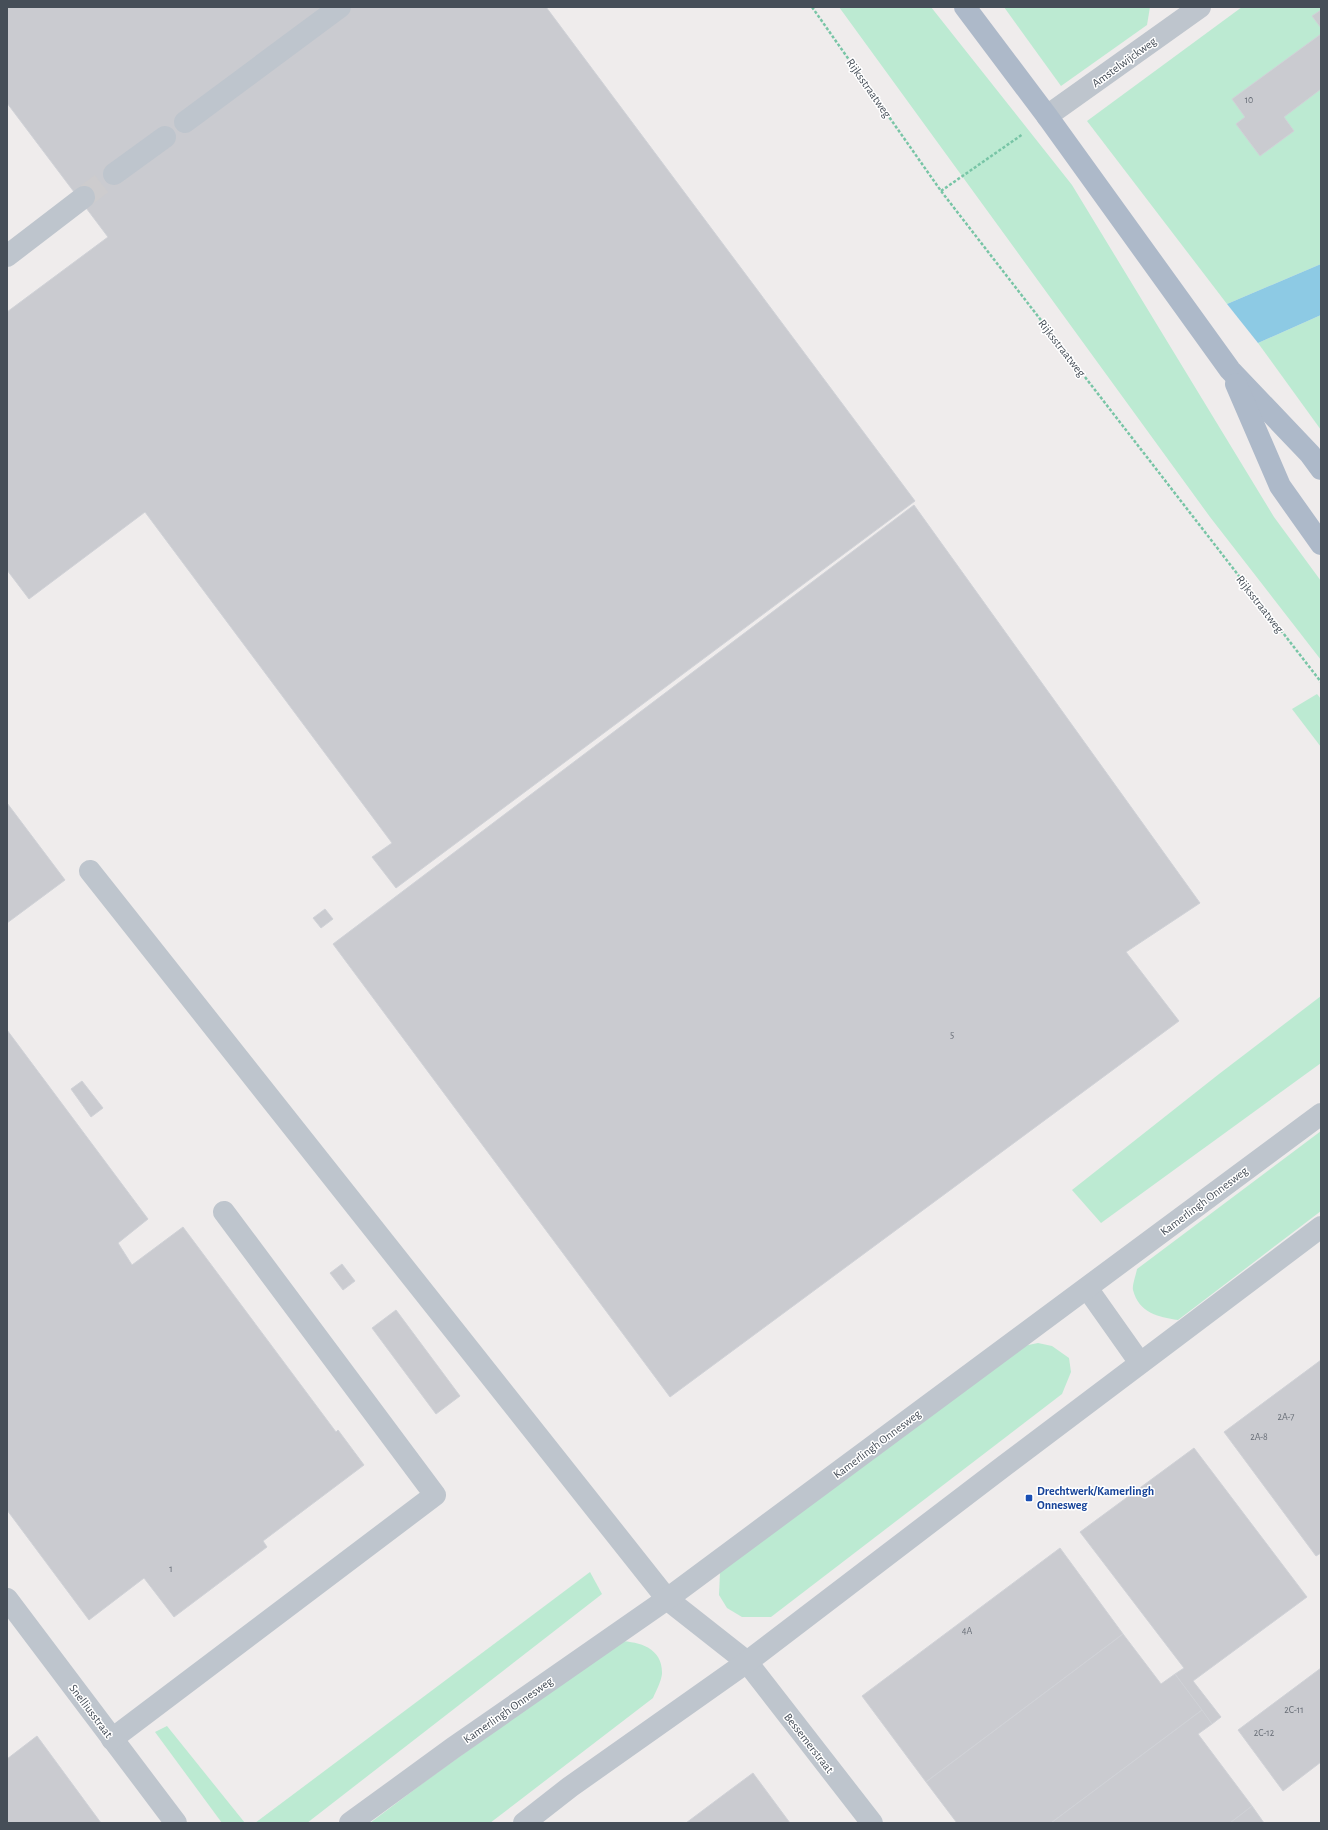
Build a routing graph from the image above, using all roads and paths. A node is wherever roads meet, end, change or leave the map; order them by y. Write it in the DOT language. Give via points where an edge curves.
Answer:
graph roads {
  1 [pos="340,7"];
  2 [pos="812,7"];
  3 [pos="965,7"];
  4 [pos="1200,7"];
  5 [pos="1047,116"];
  6 [pos="185,122"];
  7 [pos="165,137"];
  8 [pos="114,174"];
  9 [pos="941,191"];
  10 [pos="84,197"];
  11 [pos="7,256"];
  12 [pos="1230,370"];
  13 [pos="1321,469"];
  14 [pos="1321,544"];
  15 [pos="1321,682"];
  16 [pos="90,871"];
  17 [pos="1321,1114"];
  18 [pos="224,1212"];
  19 [pos="1321,1227"];
  20 [pos="1087,1288"];
  21 [pos="1140,1363"];
  22 [pos="7,1599"];
  23 [pos="667,1599"];
  24 [pos="747,1662"];
  25 [pos="112,1739"];
  26 [pos="176,1823"];
  27 [pos="350,1823"];
  28 [pos="524,1823"];
  29 [pos="872,1823"];
  1 -- 6 [label="street"];
  2 -- 9 [label="path, Rijksstraatweg"];
  3 -- 5 [label="main road"];
  4 -- 5 [label="street, Amstelwijckweg"];
  5 -- 9 [label="path"];
  5 -- 12 [label="main road"];
  7 -- 8 [label="street"];
  9 -- 15 [label="path, Rijksstraatweg"];
  10 -- 11 [label="street"];
  12 -- 13 [label="main road" via="1310,454"];
  12 -- 14 [label="main road" via="1280,486"];
  16 -- 23 [label="street"];
  17 -- 20 [label="street, Kamerlingh Onnesweg"];
  18 -- 25 [label="street" via="435,1495"];
  19 -- 21 [label="street"];
  20 -- 21 [label="street"];
  20 -- 23 [label="street, Kamerlingh Onnesweg"];
  21 -- 24 [label="street"];
  22 -- 25 [label="street, Snelliusstraat"];
  23 -- 24 [label="street"];
  23 -- 27 [label="street, Kamerlingh Onnesweg"];
  24 -- 28 [label="street"];
  24 -- 29 [label="street, Bessemerstraat"];
  25 -- 26 [label="street, Snelliusstraat"];
}
